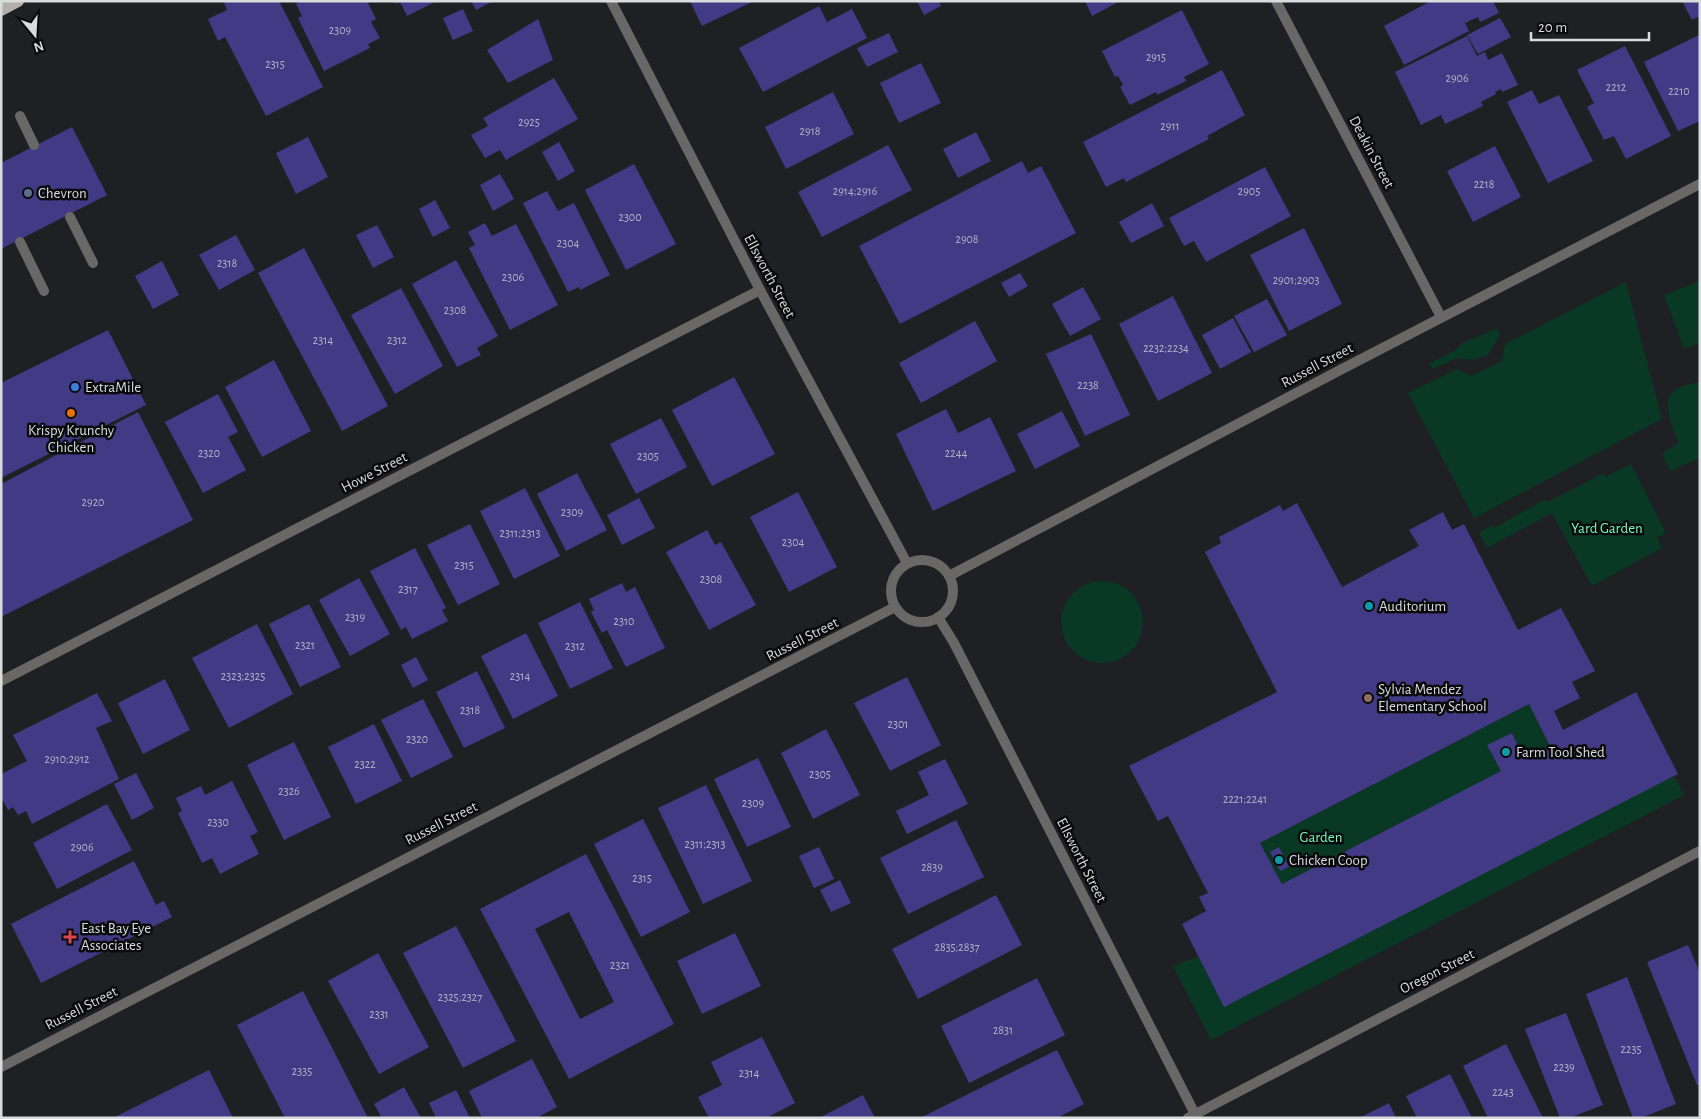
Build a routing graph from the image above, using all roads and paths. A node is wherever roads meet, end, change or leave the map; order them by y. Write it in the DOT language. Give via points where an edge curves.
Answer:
graph roads {
  1 [pos="18,1"];
  2 [pos="611,1"];
  3 [pos="1276,1"];
  4 [pos="1,10"];
  5 [pos="20,116"];
  6 [pos="34,145"];
  7 [pos="1700,184"];
  8 [pos="70,217"];
  9 [pos="20,242"];
  10 [pos="93,263"];
  11 [pos="760,290"];
  12 [pos="44,291"];
  13 [pos="1442,317"];
  14 [pos="907,563"];
  15 [pos="949,576"];
  16 [pos="895,607"];
  17 [pos="938,617"];
  18 [pos="1,681"];
  19 [pos="1700,851"];
  20 [pos="1,1067"];
  21 [pos="1194,1117"];
  1 -- 4 [label="main road"];
  2 -- 11 [label="street, Ellsworth Street"];
  3 -- 13 [label="street, Deakin Street"];
  5 -- 6 [label="street"];
  7 -- 13 [label="street, Russell Street"];
  8 -- 10 [label="street"];
  9 -- 12 [label="street"];
  11 -- 14 [label="street, Ellsworth Street"];
  11 -- 18 [label="street, Howe Street"];
  13 -- 15 [label="street, Russell Street"];
  14 -- 15 [label="street" via="926,560 936,563"];
  14 -- 16 [label="street" via="893,578 891,588"];
  15 -- 17 [label="street" via="953,594"];
  16 -- 17 [label="street" via="910,619 920,622"];
  16 -- 20 [label="street, Russell Street"];
  17 -- 21 [label="street, Ellsworth Street"];
  19 -- 21 [label="street, Oregon Street"];
}
